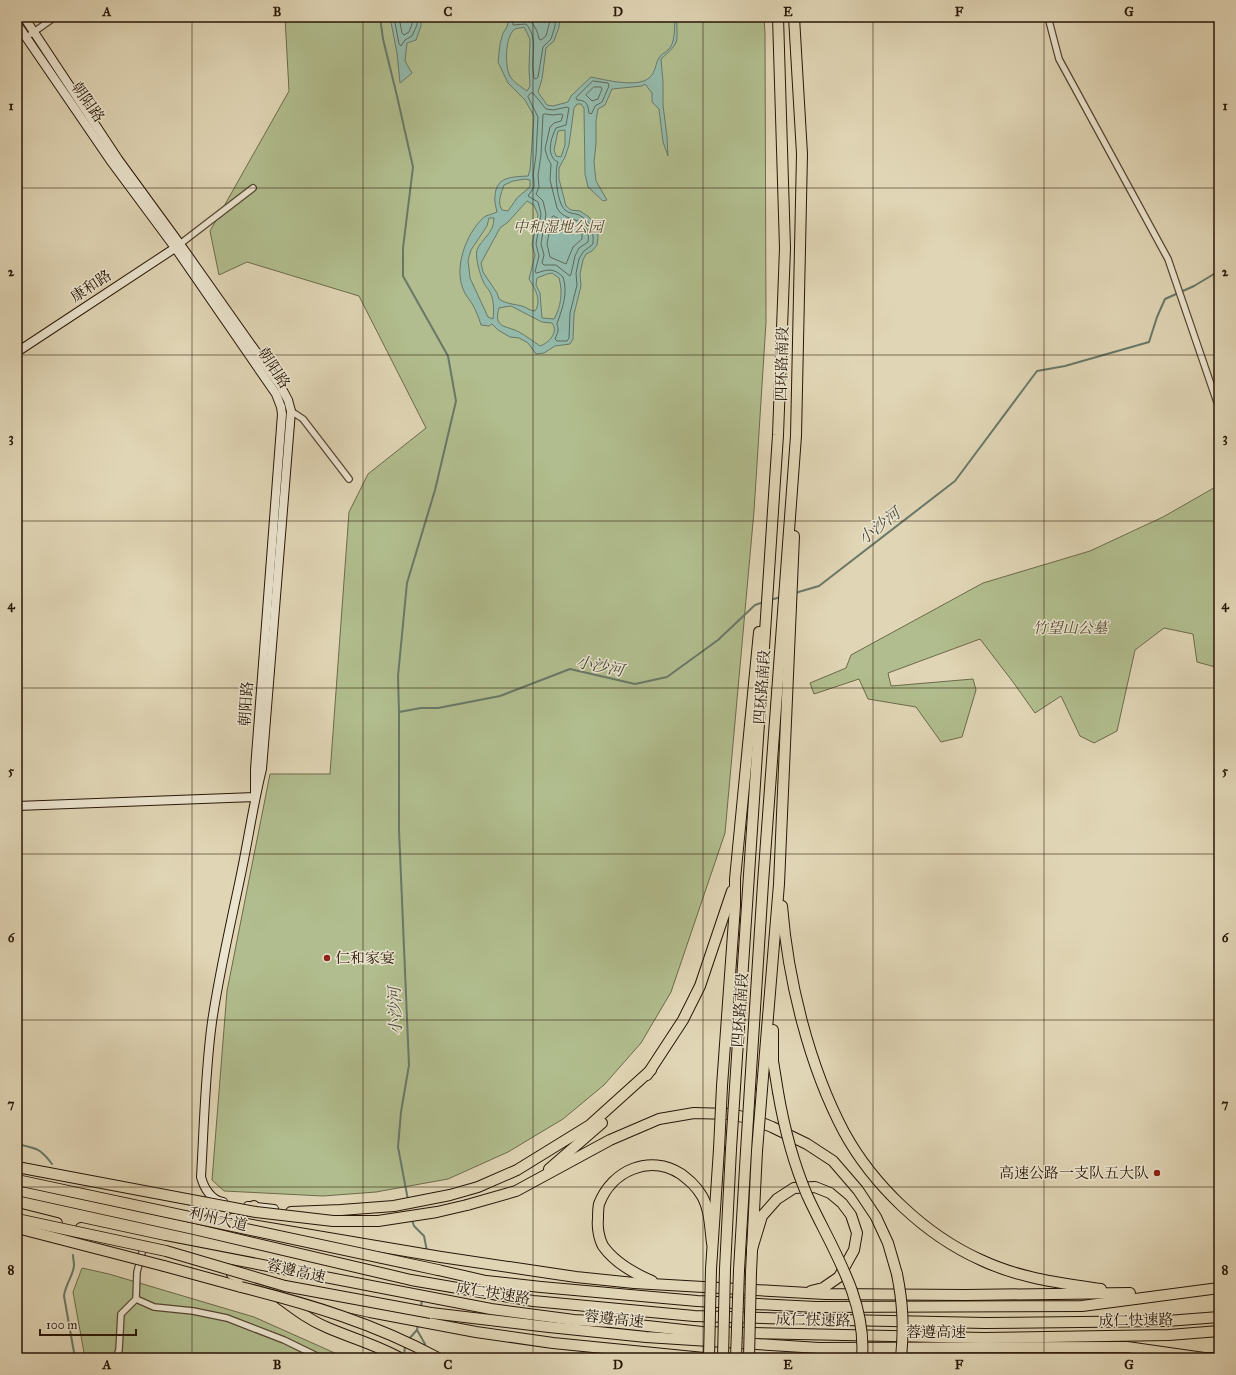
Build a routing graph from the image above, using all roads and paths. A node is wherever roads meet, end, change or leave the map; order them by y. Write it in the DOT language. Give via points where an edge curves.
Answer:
graph roads {
  1 [pos="24,17"];
  2 [pos="55,17"];
  3 [pos="778,17"];
  4 [pos="794,17"];
  5 [pos="1048,17"];
  6 [pos="17,24"];
  7 [pos="34,32"];
  8 [pos="26,38"];
  9 [pos="253,188"];
  10 [pos="177,246"];
  11 [pos="17,352"];
  12 [pos="1219,408"];
  13 [pos="291,411"];
  14 [pos="796,436"];
  15 [pos="348,479"];
  16 [pos="762,630"];
  17 [pos="255,797"];
  18 [pos="17,806"];
  19 [pos="732,903"];
  20 [pos="780,903"];
  21 [pos="773,969"];
  22 [pos="651,1070"];
  23 [pos="17,1167"];
  24 [pos="17,1180"];
  25 [pos="532,1183"];
  26 [pos="17,1190"];
  27 [pos="254,1206"];
  28 [pos="291,1212"];
  29 [pos="17,1213"];
  30 [pos="17,1219"];
  31 [pos="229,1221"];
  32 [pos="17,1228"];
  33 [pos="194,1229"];
  34 [pos="146,1241"];
  35 [pos="712,1243"];
  36 [pos="164,1246"];
  37 [pos="752,1249"];
  38 [pos="411,1280"];
  39 [pos="661,1284"];
  40 [pos="1219,1288"];
  41 [pos="271,1290"];
  42 [pos="804,1293"];
  43 [pos="1130,1293"];
  44 [pos="1154,1296"];
  45 [pos="136,1299"];
  46 [pos="429,1318"];
  47 [pos="1219,1318"];
  48 [pos="1219,1331"];
  49 [pos="678,1356"];
  50 [pos="398,1357"];
  51 [pos="116,1358"];
  52 [pos="321,1358"];
  53 [pos="438,1358"];
  54 [pos="655,1358"];
  55 [pos="704,1358"];
  56 [pos="709,1358"];
  57 [pos="723,1358"];
  58 [pos="736,1358"];
  59 [pos="749,1358"];
  60 [pos="862,1358"];
  61 [pos="901,1358"];
  62 [pos="1199,1358"];
  63 [pos="1204,1358"];
  64 [pos="1219,1358"];
  1 -- 7 [label="main road, 朝阳路"];
  2 -- 7 [label="street"];
  3 -- 16 [label="highway, 四环路南段" via="785,248 778,435"];
  4 -- 14 [label="highway, 四环路南段" via="802,154"];
  5 -- 12 [label="street" via="1060,59 1168,259"];
  6 -- 8 [label="main road, 朝阳路"];
  7 -- 8 [label="street"];
  7 -- 10 [label="main road, 朝阳路"];
  8 -- 10 [label="main road, 朝阳路" via="110,160"];
  9 -- 10 [label="street"];
  10 -- 11 [label="main road, 康和路"];
  10 -- 13 [label="main road, 朝阳路" via="281,387"];
  10 -- 17 [label="main road, 朝阳路" via="276,394 282,407"];
  13 -- 15 [label="street, 朝阳路" via="302,419"];
  13 -- 17 [label="main road" via="262,769"];
  14 -- 20 [label="highway" via="794,558"];
  14 -- 58 [label="highway, 四环路南段, bridge" via="761,902"];
  16 -- 19 [label="highway"];
  16 -- 57 [label="highway, 四环路南段, bridge" via="731,1149"];
  17 -- 18 [label="main road"];
  17 -- 27 [label="main road" via="212,1024 201,1177 203,1186 214,1199"];
  19 -- 22 [label="highway" via="700,986 683,1020"];
  19 -- 35 [label="highway, bridge"];
  20 -- 21 [label="highway"];
  20 -- 43 [label="highway" via="792,982 813,1056 831,1104 845,1133 889,1193 943,1240 980,1260 1010,1272 1044,1281"];
  21 -- 37 [label="highway, bridge" via="757,1151"];
  21 -- 60 [label="highway, bridge" via="773,1061 782,1118 807,1195 852,1290 861,1327"];
  22 -- 25 [label="highway" via="630,1096 590,1134"];
  22 -- 28 [label="highway" via="590,1125 517,1170 478,1187 394,1206"];
  23 -- 25 [label="highway, bridge" via="256,1212 333,1221 378,1221 437,1212 516,1191"];
  24 -- 44 [label="highway, 蓉遵高速, bridge" via="486,1281 541,1287 697,1301 816,1307 1082,1306"];
  25 -- 61 [label="highway, bridge" via="610,1140 659,1119 694,1113 730,1114 772,1127 807,1144 833,1161 858,1190 876,1217 888,1243 897,1274 903,1308"];
  26 -- 33 [label="highway, 利州大道"];
  27 -- 28 [label="main road"];
  27 -- 31 [label="highway"];
  29 -- 34 [label="highway"];
  30 -- 46 [label="highway, 蓉遵高速, bridge" via="166,1252 285,1286"];
  31 -- 33 [label="highway"];
  31 -- 39 [label="highway" via="576,1277"];
  32 -- 53 [label="highway, bridge" via="327,1311 412,1344"];
  33 -- 38 [label="highway, 利州大道"];
  34 -- 36 [label="highway"];
  34 -- 45 [label="street" via="137,1272"];
  35 -- 39 [label="highway" via="703,1197 693,1183 663,1166 634,1168 618,1177 608,1187 599,1205 597,1226 602,1244 615,1260 636,1275"];
  35 -- 56 [label="highway, bridge"];
  36 -- 41 [label="highway"];
  36 -- 48 [label="highway, 成仁快速路" via="434,1299 532,1315 702,1332 984,1338 1169,1335"];
  37 -- 42 [label="highway" via="762,1216 777,1199 794,1188 815,1187 830,1193 842,1203 852,1215 857,1233 854,1250 839,1277 823,1288"];
  37 -- 59 [label="highway, bridge"];
  38 -- 47 [label="highway, 成仁快速路" via="534,1301 694,1316 985,1323"];
  39 -- 42 [label="highway"];
  40 -- 44 [label="highway, 蓉遵高速"];
  41 -- 46 [label="highway" via="405,1319"];
  41 -- 50 [label="highway" via="303,1315 327,1328"];
  42 -- 43 [label="highway"];
  43 -- 44 [label="highway"];
  45 -- 51 [label="street" via="121,1314 119,1350"];
  45 -- 52 [label="street" via="154,1307 227,1318 284,1340"];
  46 -- 49 [label="highway" via="476,1332"];
  46 -- 63 [label="highway, 蓉遵高速" via="646,1337 819,1348 1127,1347"];
  49 -- 54 [label="highway"];
  49 -- 55 [label="highway"];
  62 -- 63 [label="highway"];
  63 -- 64 [label="highway, 蓉遵高速"];
}
